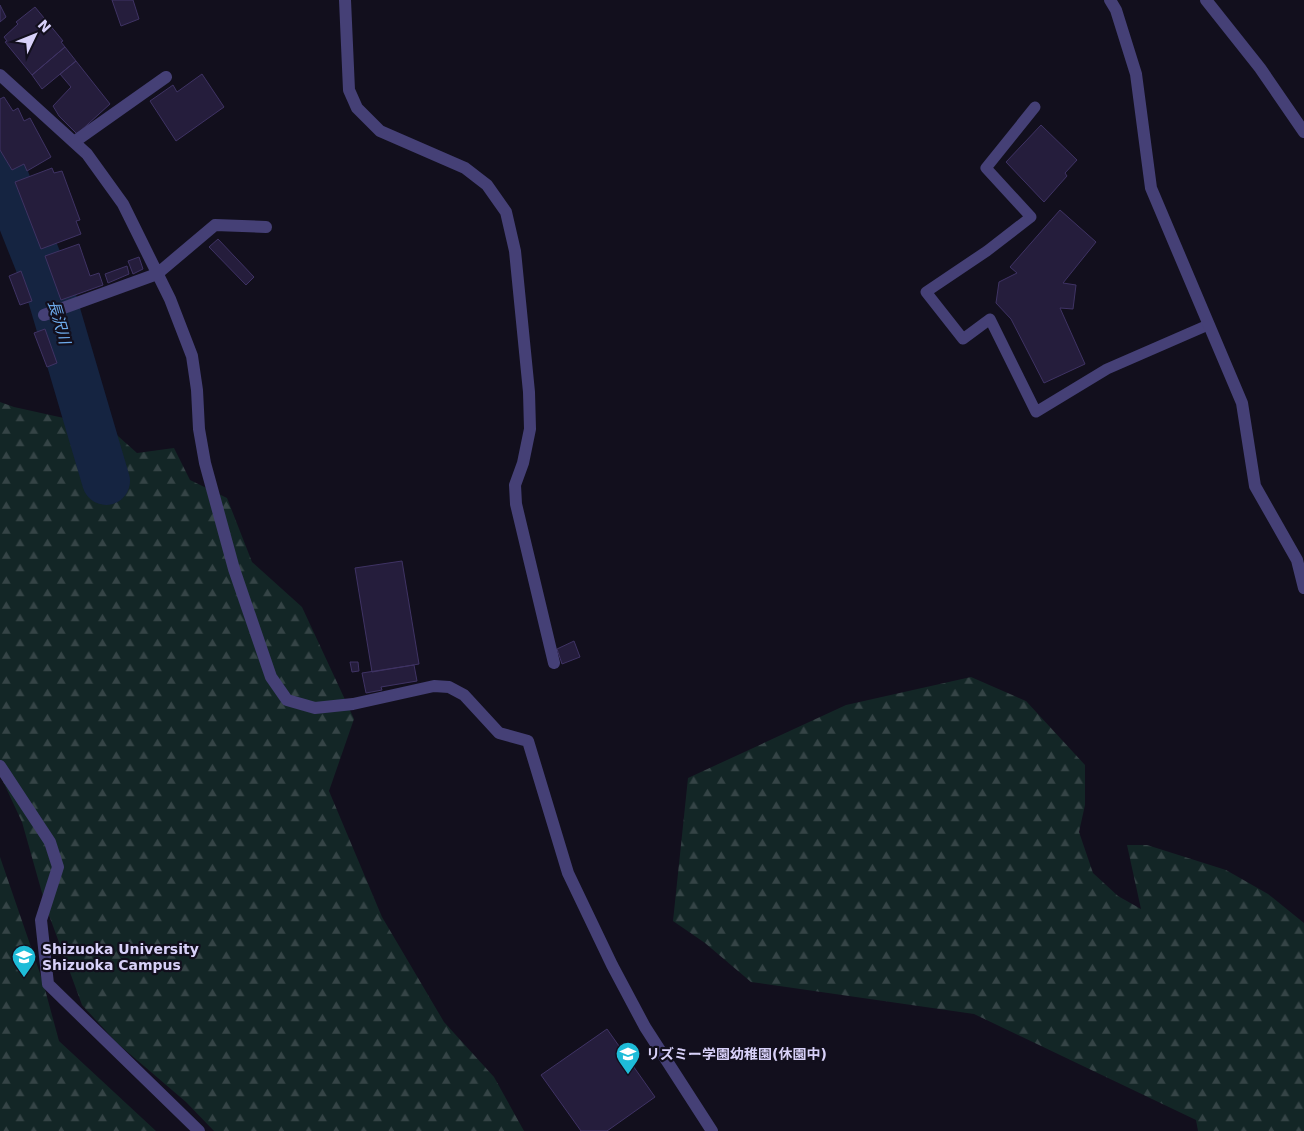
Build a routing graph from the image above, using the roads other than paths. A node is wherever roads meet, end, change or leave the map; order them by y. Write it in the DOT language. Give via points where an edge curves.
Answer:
graph roads {
  1 [pos="345,0"];
  2 [pos="1110,0"];
  3 [pos="1206,0"];
  4 [pos="0,75"];
  5 [pos="166,77"];
  6 [pos="1035,106"];
  7 [pos="1304,132"];
  8 [pos="74,142"];
  9 [pos="266,227"];
  10 [pos="157,274"];
  11 [pos="44,315"];
  12 [pos="1208,325"];
  13 [pos="1304,588"];
  14 [pos="554,663"];
  15 [pos="0,766"];
  16 [pos="199,1131"];
  17 [pos="712,1131"];
  1 -- 14 [label="street" via="349,90 357,108 380,131 465,168 487,185 506,212 515,251 529,392 530,429 515,485 516,504"];
  2 -- 12 [label="street" via="1136,74 1151,188"];
  3 -- 7 [label="street" via="1260,68"];
  4 -- 8 [label="street"];
  5 -- 8 [label="street"];
  6 -- 12 [label="lane" via="986,168 1031,216 988,251 926,292 962,339 990,319 1036,412 1107,369"];
  8 -- 10 [label="street" via="87,154 123,204"];
  9 -- 10 [label="street" via="215,225"];
  10 -- 11 [label="street"];
  10 -- 17 [label="street" via="192,356 198,429 208,472 234,569 272,677 287,700 315,708 353,704 434,686 449,687 464,695 499,733 528,741 568,873 646,1027"];
  12 -- 13 [label="street" via="1242,404 1255,486 1297,560"];
  15 -- 16 [label="street" via="50,842 58,867 42,920 48,984"];
}
